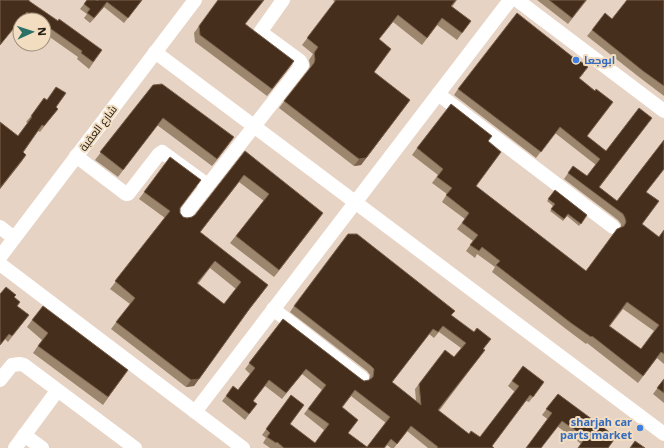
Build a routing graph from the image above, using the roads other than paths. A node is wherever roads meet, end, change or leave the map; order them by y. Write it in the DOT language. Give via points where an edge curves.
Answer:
graph roads {
  1 [pos="195,0"];
  2 [pos="283,0"];
  3 [pos="510,0"];
  4 [pos="516,0"];
  5 [pos="155,52"];
  6 [pos="438,94"];
  7 [pos="664,111"];
  8 [pos="254,126"];
  9 [pos="76,156"];
  10 [pos="208,185"];
  11 [pos="355,203"];
  12 [pos="183,217"];
  13 [pos="0,227"];
  14 [pos="613,227"];
  15 [pos="14,238"];
  16 [pos="0,256"];
  17 [pos="0,264"];
  18 [pos="273,309"];
  19 [pos="362,378"];
  20 [pos="0,380"];
  21 [pos="57,390"];
  22 [pos="195,412"];
  23 [pos="664,434"];
  24 [pos="24,435"];
  25 [pos="15,448"];
  26 [pos="42,448"];
  27 [pos="135,448"];
  28 [pos="243,448"];
  1 -- 5 [label="street, شارع العقبة"];
  2 -- 8 [label="street" via="261,31 302,65"];
  3 -- 6 [label="street"];
  4 -- 7 [label="street"];
  5 -- 8 [label="street"];
  5 -- 9 [label="street, شارع العقبة"];
  6 -- 11 [label="street"];
  6 -- 14 [label="street"];
  8 -- 10 [label="street"];
  8 -- 11 [label="street"];
  9 -- 10 [label="street" via="126,194 162,152"];
  9 -- 15 [label="street, شارع العقبة"];
  10 -- 12 [label="street"];
  11 -- 18 [label="street"];
  11 -- 23 [label="street"];
  13 -- 15 [label="street"];
  15 -- 16 [label="street, شارع العقبة"];
  17 -- 22 [label="street"];
  18 -- 19 [label="street"];
  18 -- 22 [label="street"];
  20 -- 21 [label="street" via="12,365 20,364"];
  21 -- 24 [label="street"];
  21 -- 27 [label="street"];
  22 -- 28 [label="street"];
  24 -- 25 [label="street"];
  24 -- 26 [label="street"];
}
